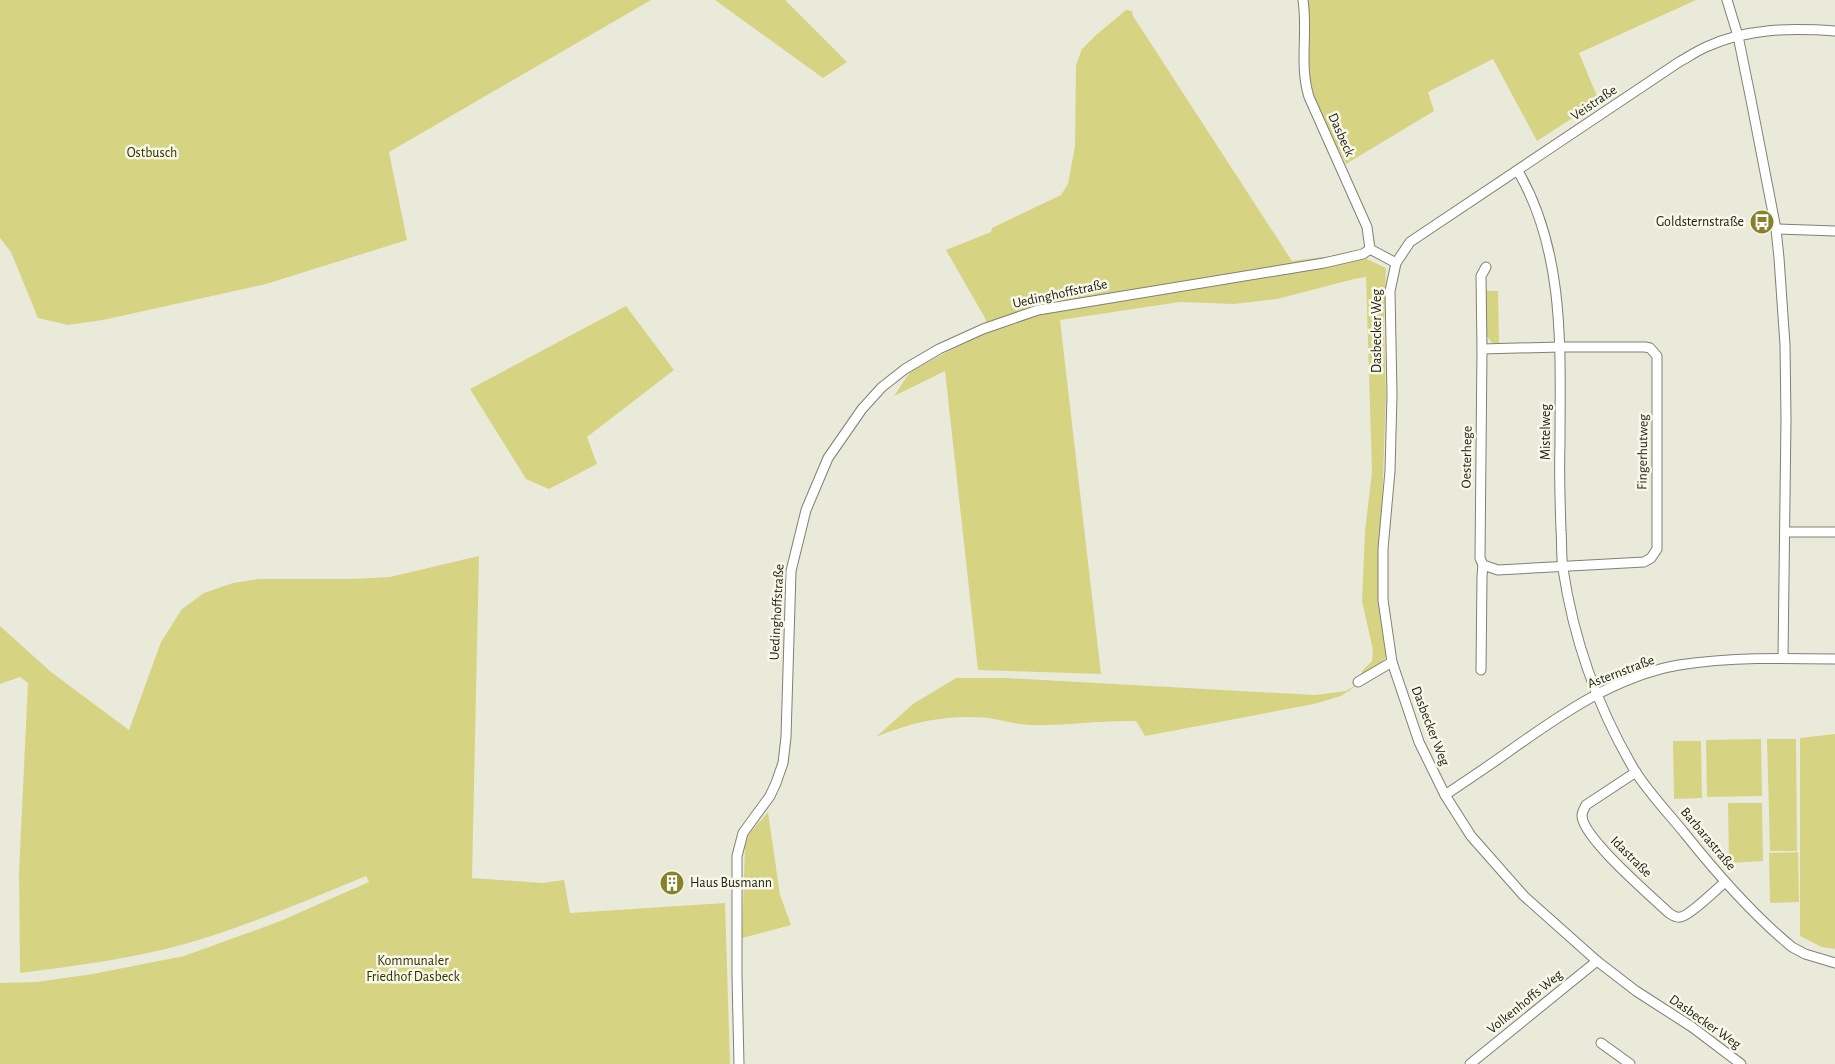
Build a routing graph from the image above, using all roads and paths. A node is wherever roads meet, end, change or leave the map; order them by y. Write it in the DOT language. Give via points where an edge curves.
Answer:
graph roads {
  1 [pos="1303,0"];
  2 [pos="1727,0"];
  3 [pos="1835,31"];
  4 [pos="1738,36"];
  5 [pos="1518,171"];
  6 [pos="1776,229"];
  7 [pos="1835,231"];
  8 [pos="1370,249"];
  9 [pos="1396,263"];
  10 [pos="1486,268"];
  11 [pos="1560,347"];
  12 [pos="1482,349"];
  13 [pos="1785,532"];
  14 [pos="1835,532"];
  15 [pos="1483,565"];
  16 [pos="1563,567"];
  17 [pos="1783,658"];
  18 [pos="1835,659"];
  19 [pos="1392,662"];
  20 [pos="1482,670"];
  21 [pos="1358,682"];
  22 [pos="1596,695"];
  23 [pos="1636,772"];
  24 [pos="1445,795"];
  25 [pos="1725,882"];
  26 [pos="1597,961"];
  27 [pos="1835,963"];
  28 [pos="1600,1043"];
  29 [pos="1729,1060"];
  30 [pos="739,1064"];
  31 [pos="1470,1064"];
  32 [pos="1630,1064"];
  33 [pos="1741,1064"];
  1 -- 8 [label="street, Dasbeck" via="1304,82 1365,221"];
  2 -- 4 [label="street"];
  3 -- 4 [label="street, Veistraße" via="1780,30"];
  4 -- 5 [label="street, Veistraße" via="1706,47 1679,62"];
  4 -- 6 [label="street"];
  5 -- 9 [label="street, Veistraße" via="1410,242"];
  5 -- 11 [label="street, Mistelweg" via="1547,241 1556,291"];
  6 -- 7 [label="street"];
  6 -- 13 [label="street" via="1784,345"];
  8 -- 9 [label="street"];
  8 -- 30 [label="street, Uedinghoffstraße" via="1364,254 1324,263 1083,301 1012,318 948,345 905,369 862,409 828,458 806,510 791,571 783,763 770,796 743,832 737,856"];
  9 -- 19 [label="street, Dasbecker Weg" via="1390,291 1390,471 1383,549 1383,600"];
  10 -- 12 [label="street, Oesterhege" via="1481,276"];
  11 -- 12 [label="street"];
  11 -- 16 [label="street, Mistelweg" via="1559,480"];
  11 -- 16 [label="street, Fingerhutweg" via="1650,348 1657,356 1658,367 1657,549 1650,560 1644,562"];
  12 -- 15 [label="street, Oesterhege" via="1480,558"];
  13 -- 14 [label="street"];
  13 -- 17 [label="street"];
  15 -- 16 [label="street" via="1498,570"];
  15 -- 20 [label="street, Oesterhege"];
  16 -- 22 [label="street, Mistelweg" via="1577,640"];
  17 -- 18 [label="street, Asternstraße"];
  17 -- 22 [label="street, Asternstraße" via="1678,666 1622,683"];
  19 -- 21 [label="street"];
  19 -- 24 [label="street, Dasbecker Weg" via="1419,742"];
  22 -- 23 [label="street, Barbarastraße"];
  22 -- 24 [label="street, Asternstraße" via="1548,723"];
  23 -- 25 [label="street, Barbarastraße"];
  23 -- 25 [label="street, Idastraße" via="1586,805 1583,821 1592,838 1655,900 1680,918"];
  24 -- 26 [label="street, Dasbecker Weg" via="1471,836 1524,896"];
  25 -- 27 [label="street, Barbarastraße" via="1792,947"];
  26 -- 29 [label="street, Dasbecker Weg" via="1636,992 1692,1027"];
  26 -- 31 [label="street, Volkenhoffs Weg"];
  28 -- 32 [label="street"];
  29 -- 33 [label="street, Dasbecker Weg"];
}
